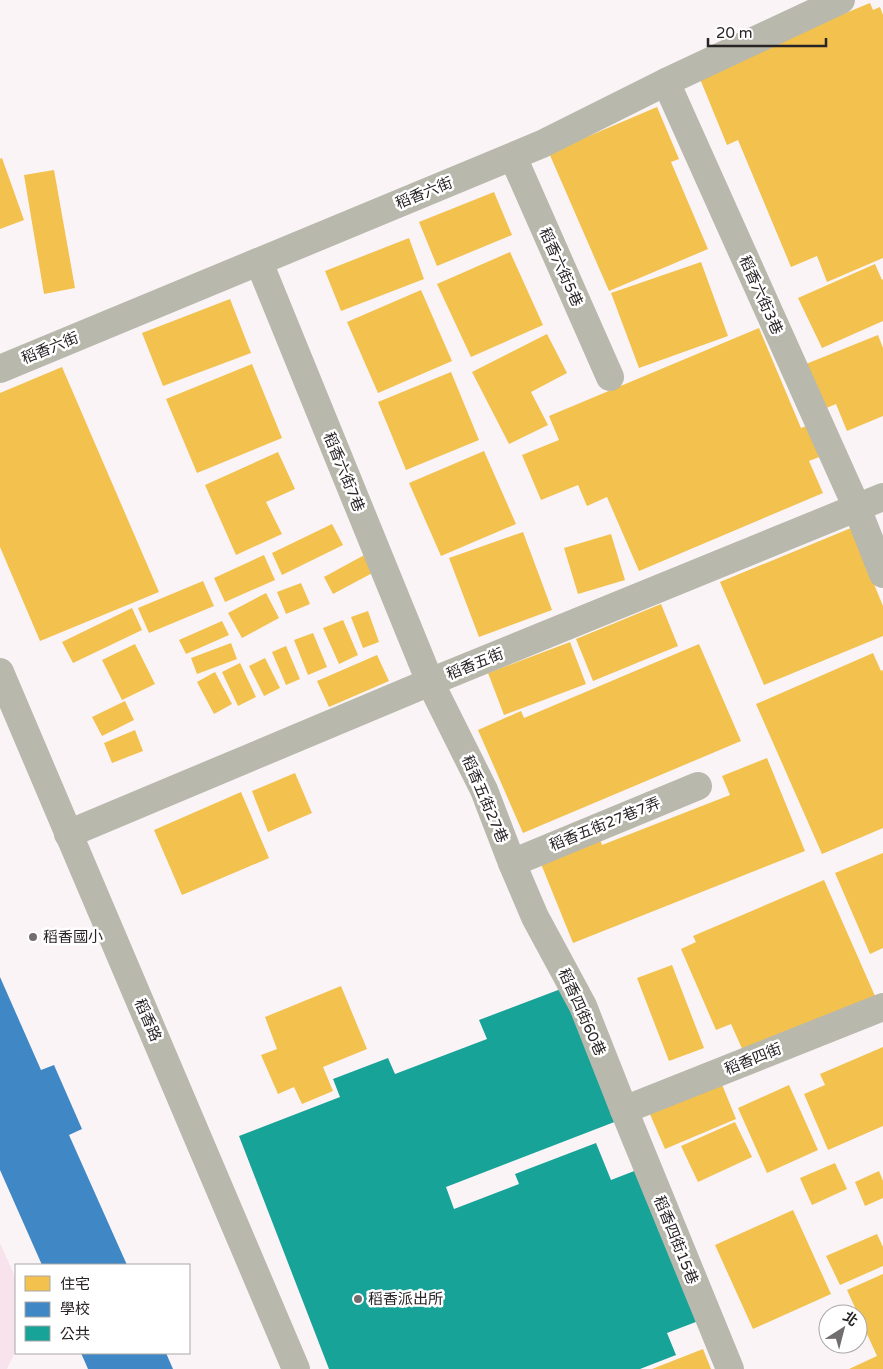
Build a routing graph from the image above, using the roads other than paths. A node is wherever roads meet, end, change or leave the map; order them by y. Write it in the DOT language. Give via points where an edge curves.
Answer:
graph roads {
  1 [pos="841,0"];
  2 [pos="666,82"];
  3 [pos="513,156"];
  4 [pos="259,262"];
  5 [pos="0,369"];
  6 [pos="610,377"];
  7 [pos="883,497"];
  8 [pos="857,508"];
  9 [pos="883,574"];
  10 [pos="0,672"];
  11 [pos="430,682"];
  12 [pos="698,786"];
  13 [pos="68,834"];
  14 [pos="512,863"];
  15 [pos="535,917"];
  16 [pos="883,1007"];
  17 [pos="624,1110"];
  18 [pos="296,1369"];
  19 [pos="730,1369"];
  1 -- 2 [label="street, 稻香六街"];
  2 -- 3 [label="street, 稻香六街"];
  2 -- 8 [label="street, 稻香六街3巷"];
  3 -- 4 [label="street, 稻香六街"];
  3 -- 6 [label="street, 稻香六街5巷"];
  4 -- 5 [label="street, 稻香六街"];
  4 -- 11 [label="street, 稻香六街7巷"];
  7 -- 8 [label="street, 稻香五街"];
  8 -- 9 [label="street, 稻香六街3巷"];
  8 -- 11 [label="street, 稻香五街"];
  10 -- 13 [label="street, 稻香路"];
  11 -- 13 [label="street, 稻香五街"];
  11 -- 14 [label="street, 稻香五街27巷" via="484,790"];
  12 -- 14 [label="street, 稻香五街27巷7弄"];
  13 -- 18 [label="street, 稻香路"];
  14 -- 15 [label="street, 稻香五街27巷"];
  15 -- 17 [label="street, 稻香四街60巷" via="583,1006"];
  16 -- 17 [label="street, 稻香四街"];
  17 -- 19 [label="street, 稻香四街15巷"];
}
